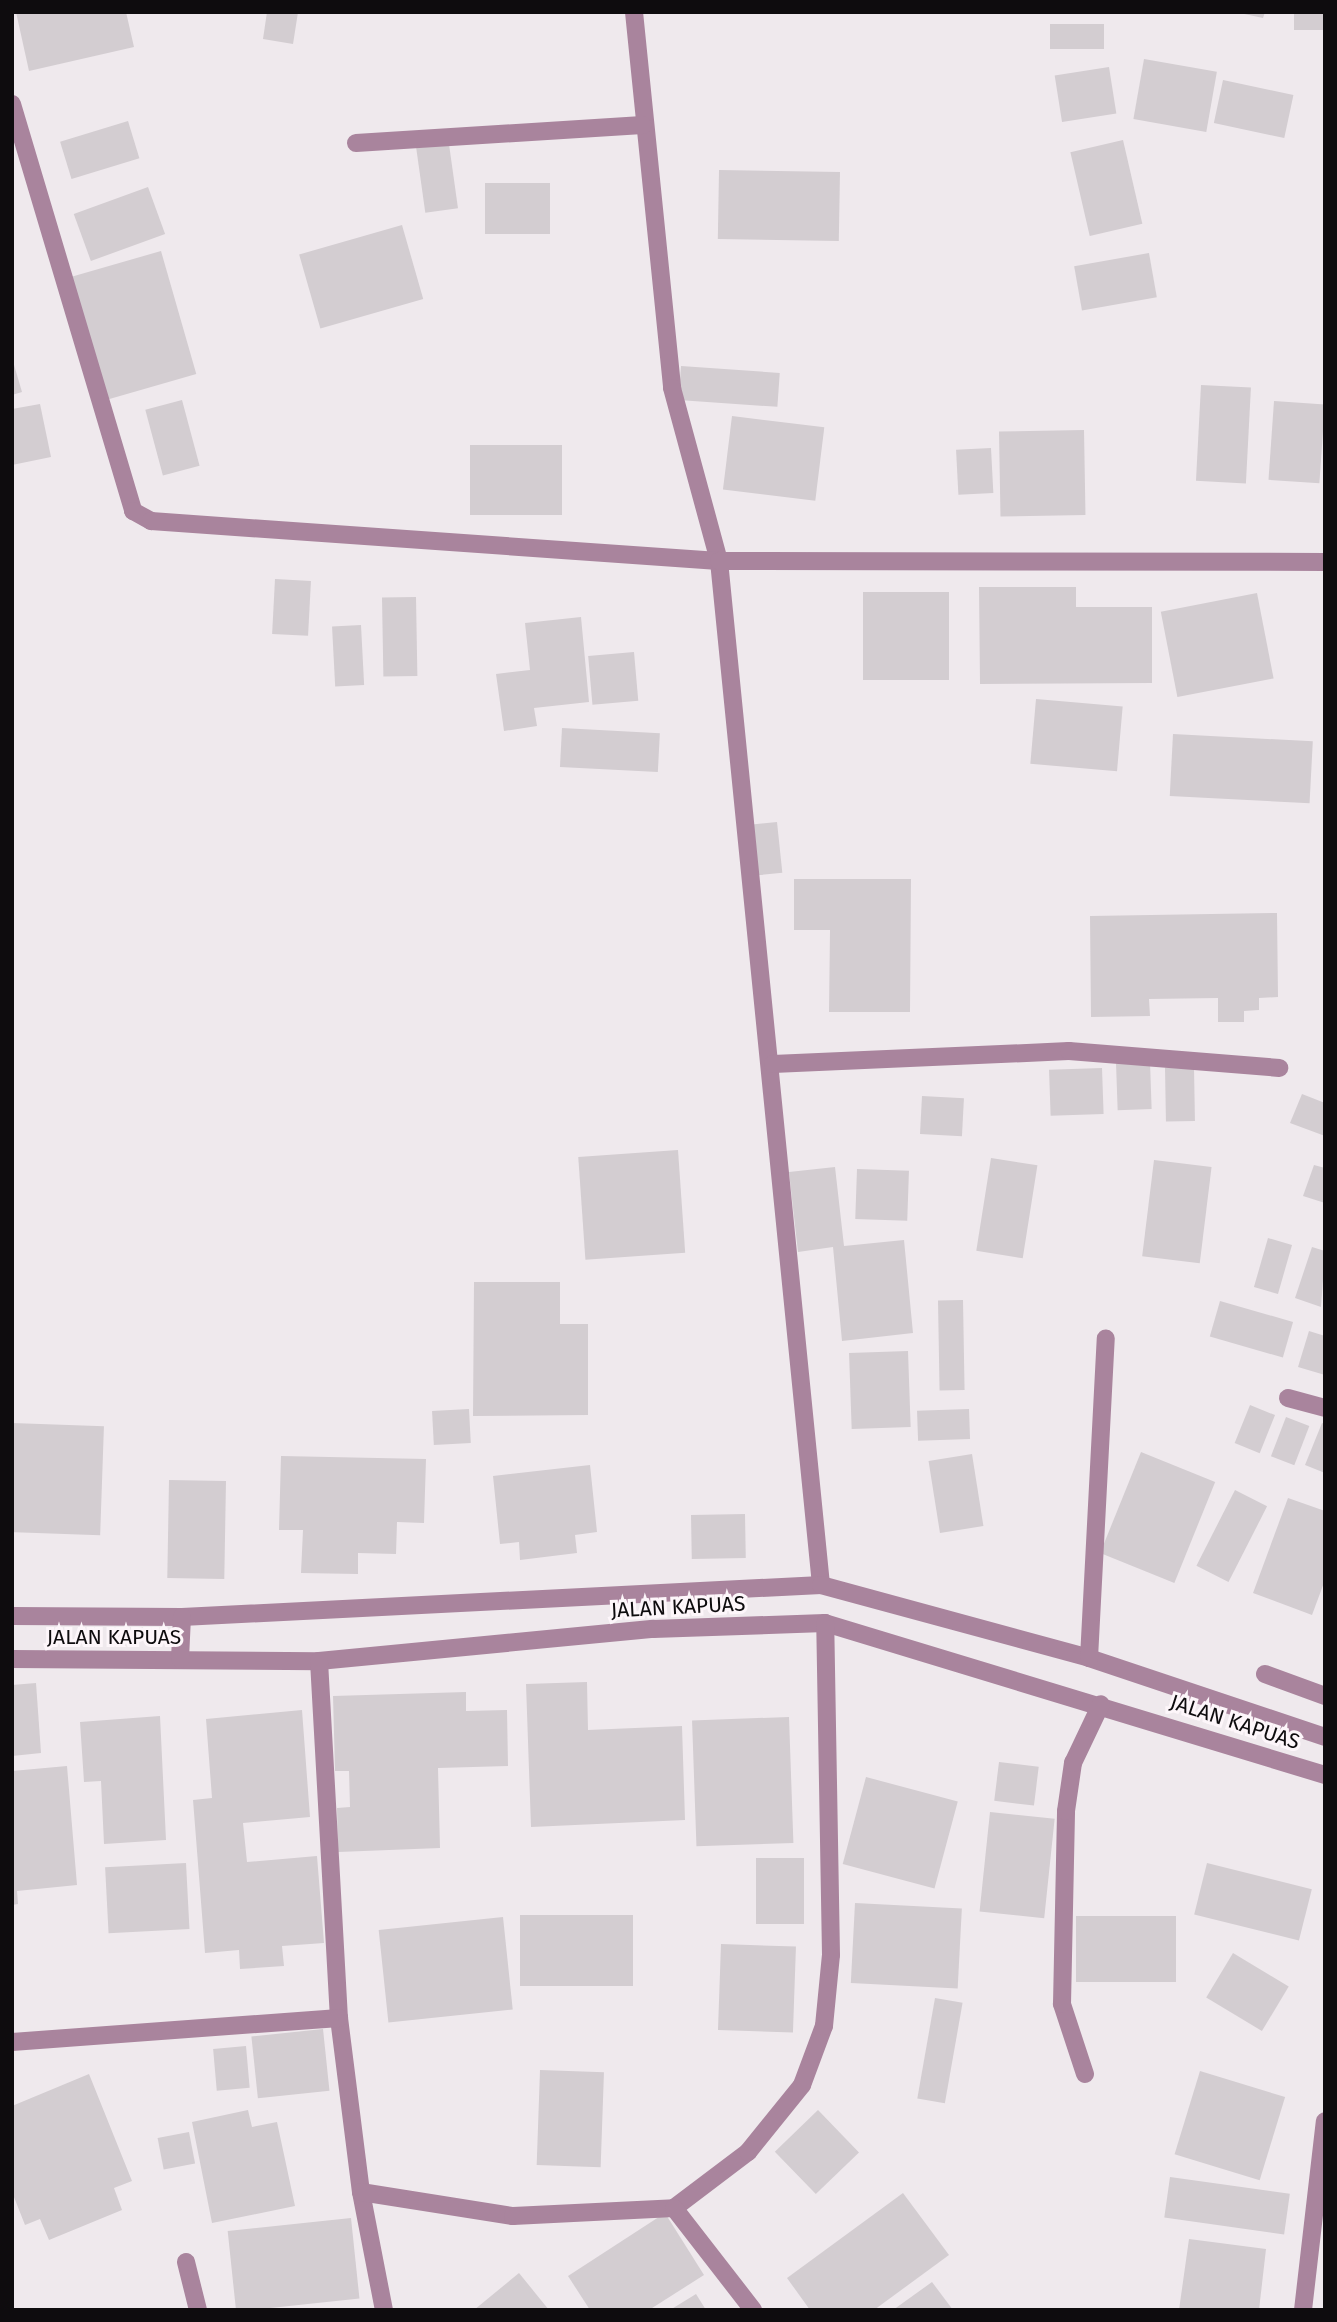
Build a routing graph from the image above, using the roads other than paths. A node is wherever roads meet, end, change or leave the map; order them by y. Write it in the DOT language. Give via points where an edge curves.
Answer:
graph roads {
  1 [pos="634,12"];
  2 [pos="12,104"];
  3 [pos="642,125"];
  4 [pos="356,143"];
  5 [pos="719,561"];
  6 [pos="1325,562"];
  7 [pos="773,1064"];
  8 [pos="1279,1068"];
  9 [pos="1106,1338"];
  10 [pos="1288,1398"];
  11 [pos="1325,1408"];
  12 [pos="821,1585"];
  13 [pos="12,1616"];
  14 [pos="182,1617"];
  15 [pos="825,1623"];
  16 [pos="1089,1658"];
  17 [pos="12,1659"];
  18 [pos="180,1659"];
  19 [pos="319,1661"];
  20 [pos="1265,1674"];
  21 [pos="1325,1696"];
  22 [pos="1101,1704"];
  23 [pos="1325,1737"];
  24 [pos="1325,1775"];
  25 [pos="339,2018"];
  26 [pos="12,2042"];
  27 [pos="1085,2074"];
  28 [pos="1325,2121"];
  29 [pos="361,2192"];
  30 [pos="674,2208"];
  31 [pos="186,2262"];
  32 [pos="198,2310"];
  33 [pos="384,2310"];
  34 [pos="753,2310"];
  35 [pos="1303,2310"];
  1 -- 3 [label="street"];
  2 -- 5 [label="street" via="133,511 167,523"];
  3 -- 4 [label="street"];
  3 -- 5 [label="street" via="672,388"];
  5 -- 6 [label="street"];
  5 -- 7 [label="street"];
  7 -- 8 [label="street" via="1069,1051"];
  7 -- 12 [label="street"];
  9 -- 16 [label="street"];
  10 -- 11 [label="street"];
  12 -- 14 [label="street, JALAN KAPUAS"];
  12 -- 16 [label="street, JALAN KAPUAS"];
  13 -- 14 [label="street, JALAN KAPUAS"];
  14 -- 18 [label="street"];
  15 -- 19 [label="street, JALAN KAPUAS" via="653,1629"];
  15 -- 22 [label="street, JALAN KAPUAS"];
  15 -- 30 [label="street" via="831,1955 824,2026 802,2085 748,2152"];
  16 -- 23 [label="street, JALAN KAPUAS"];
  17 -- 18 [label="street, JALAN KAPUAS"];
  18 -- 19 [label="street, JALAN KAPUAS"];
  19 -- 25 [label="street"];
  20 -- 21 [label="street"];
  22 -- 24 [label="street, JALAN KAPUAS"];
  22 -- 27 [label="street" via="1073,1763 1066,1811 1062,2004"];
  25 -- 26 [label="street"];
  25 -- 29 [label="street"];
  28 -- 35 [label="street"];
  29 -- 30 [label="street" via="513,2216"];
  29 -- 33 [label="street"];
  30 -- 34 [label="street"];
  31 -- 32 [label="street"];
}
